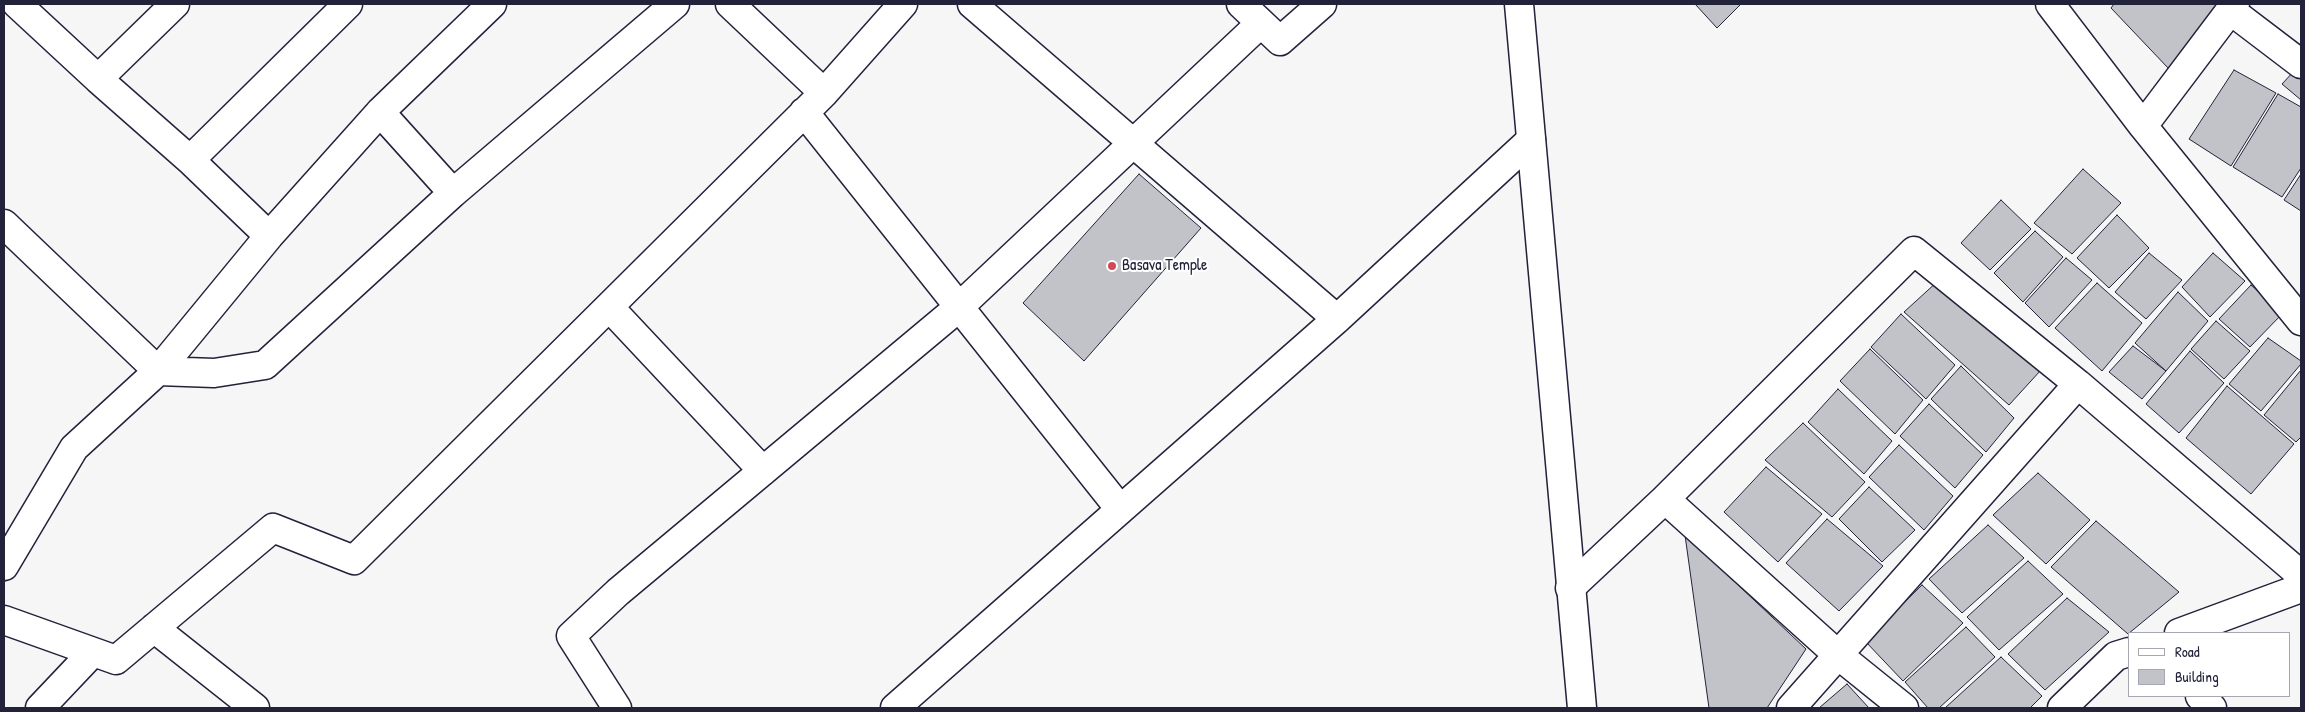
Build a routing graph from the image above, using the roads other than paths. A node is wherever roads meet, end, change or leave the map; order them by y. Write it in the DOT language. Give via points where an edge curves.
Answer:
graph roads {
  1 [pos="17,4"];
  2 [pos="175,4"];
  3 [pos="348,4"];
  4 [pos="492,4"];
  5 [pos="675,4"];
  6 [pos="730,4"];
  7 [pos="903,4"];
  8 [pos="972,4"];
  9 [pos="1241,4"];
  10 [pos="1322,4"];
  11 [pos="1519,4"];
  12 [pos="2050,4"];
  13 [pos="2233,7"];
  14 [pos="1261,23"];
  15 [pos="2301,64"];
  16 [pos="98,79"];
  17 [pos="824,93"];
  18 [pos="380,112"];
  19 [pos="804,112"];
  20 [pos="2143,126"];
  21 [pos="1531,140"];
  22 [pos="1134,144"];
  23 [pos="190,160"];
  24 [pos="453,193"];
  25 [pos="4,224"];
  26 [pos="269,236"];
  27 [pos="610,308"];
  28 [pos="958,308"];
  29 [pos="1337,319"];
  30 [pos="2301,321"];
  31 [pos="158,371"];
  32 [pos="2078,384"];
  33 [pos="763,471"];
  34 [pos="1665,499"];
  35 [pos="1120,509"];
  36 [pos="4,566"];
  37 [pos="2301,575"];
  38 [pos="1570,588"];
  39 [pos="2301,588"];
  40 [pos="4,620"];
  41 [pos="154,628"];
  42 [pos="2182,632"];
  43 [pos="93,652"];
  44 [pos="2128,652"];
  45 [pos="1837,654"];
  46 [pos="2201,697"];
  47 [pos="243,705"];
  48 [pos="40,708"];
  49 [pos="617,708"];
  50 [pos="895,708"];
  51 [pos="1582,708"];
  52 [pos="1791,708"];
  53 [pos="1904,708"];
  54 [pos="2062,708"];
  55 [pos="2212,708"];
  1 -- 16 [label="street"];
  2 -- 16 [label="street"];
  3 -- 23 [label="street"];
  4 -- 18 [label="street"];
  5 -- 24 [label="street"];
  6 -- 17 [label="street"];
  7 -- 17 [label="street"];
  8 -- 22 [label="street"];
  9 -- 14 [label="street"];
  10 -- 14 [label="street" via="1280,41"];
  11 -- 21 [label="street"];
  12 -- 20 [label="street"];
  13 -- 15 [label="street"];
  13 -- 20 [label="street"];
  14 -- 22 [label="street"];
  16 -- 23 [label="street"];
  17 -- 19 [label="street"];
  18 -- 24 [label="street"];
  18 -- 26 [label="street"];
  19 -- 27 [label="street"];
  19 -- 28 [label="street"];
  20 -- 30 [label="street"];
  21 -- 29 [label="street"];
  21 -- 38 [label="street"];
  22 -- 28 [label="street"];
  22 -- 29 [label="street"];
  23 -- 26 [label="street"];
  24 -- 31 [label="street" via="265,366 214,373"];
  25 -- 31 [label="street"];
  26 -- 31 [label="street"];
  27 -- 33 [label="street"];
  27 -- 41 [label="street" via="354,560 273,528"];
  28 -- 33 [label="street"];
  28 -- 35 [label="street"];
  29 -- 35 [label="street"];
  31 -- 36 [label="street" via="74,448"];
  32 -- 34 [label="street" via="1914,251"];
  32 -- 37 [label="street"];
  32 -- 45 [label="street"];
  33 -- 49 [label="street" via="618,592 571,636"];
  34 -- 38 [label="street"];
  34 -- 45 [label="street"];
  35 -- 50 [label="street"];
  38 -- 51 [label="street"];
  39 -- 42 [label="street"];
  40 -- 43 [label="street"];
  41 -- 43 [label="street" via="116,660"];
  41 -- 47 [label="street"];
  43 -- 48 [label="street"];
  44 -- 54 [label="street" via="2116,656"];
  45 -- 52 [label="street"];
  45 -- 53 [label="street"];
  46 -- 55 [label="street"];
}
